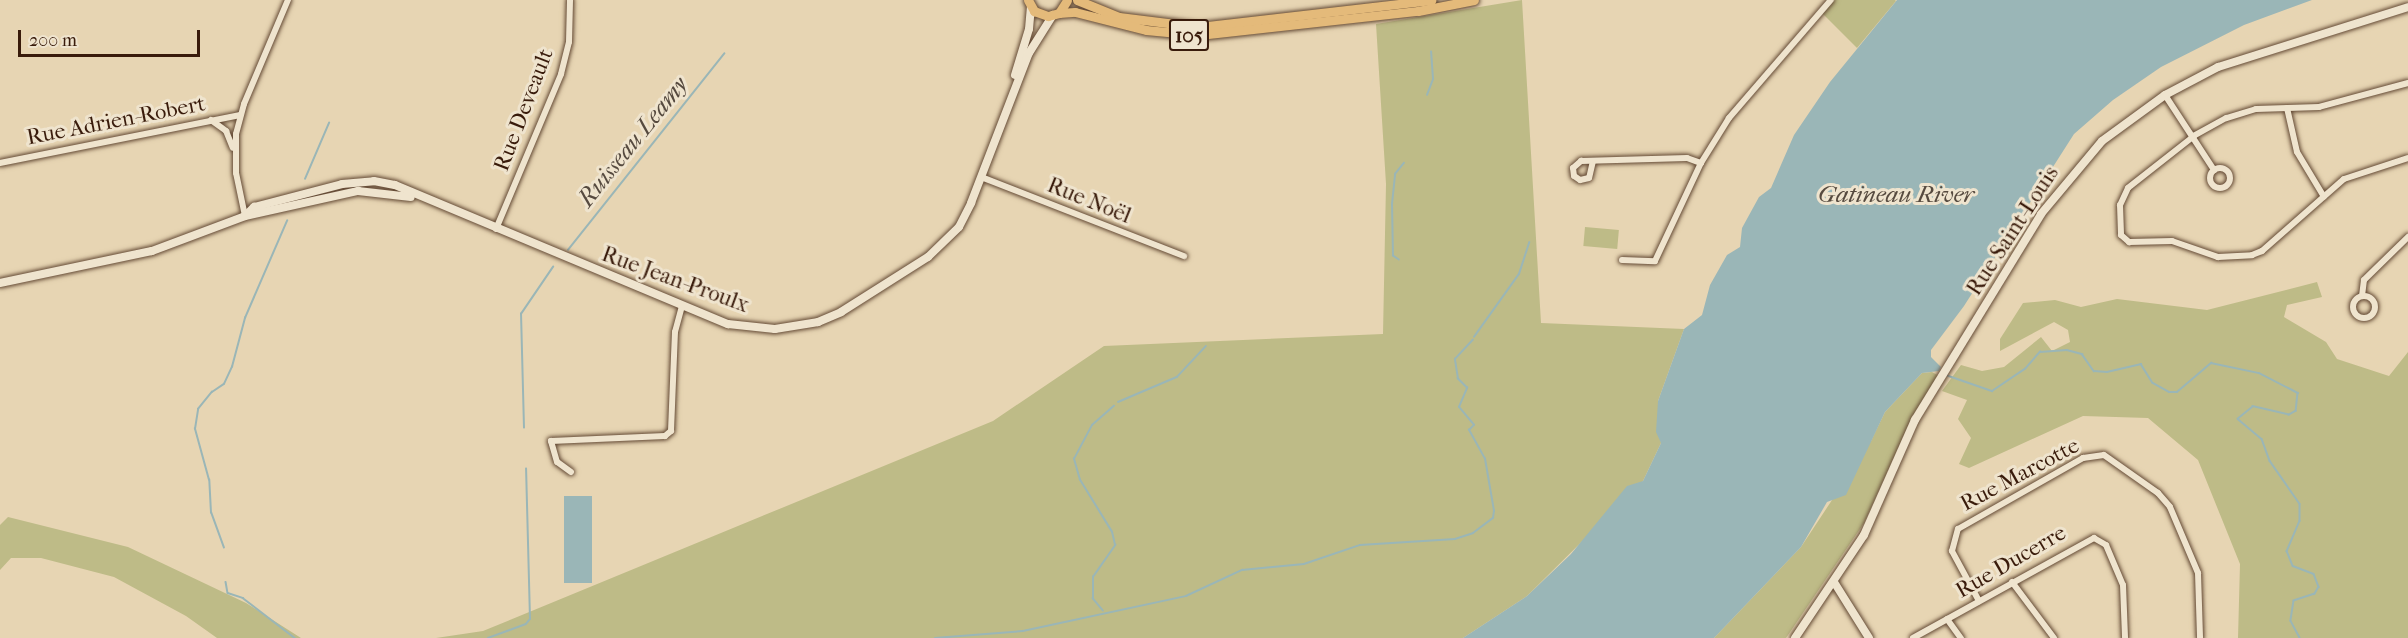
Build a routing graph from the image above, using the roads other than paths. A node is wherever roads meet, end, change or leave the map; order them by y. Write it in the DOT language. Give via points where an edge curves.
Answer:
graph roads {
  1 [pos="288,0"];
  2 [pos="570,0"];
  3 [pos="1067,0"];
  4 [pos="1077,0"];
  5 [pos="1431,0"];
  6 [pos="1474,0"];
  7 [pos="1831,0"];
  8 [pos="1029,2"];
  9 [pos="2408,7"];
  10 [pos="1056,14"];
  11 [pos="2408,82"];
  12 [pos="1014,87"];
  13 [pos="2165,95"];
  14 [pos="2287,108"];
  15 [pos="240,116"];
  16 [pos="211,120"];
  17 [pos="2194,136"];
  18 [pos="2408,158"];
  19 [pos="235,159"];
  20 [pos="1593,161"];
  21 [pos="0,163"];
  22 [pos="1701,163"];
  23 [pos="2214,170"];
  24 [pos="981,177"];
  25 [pos="2324,197"];
  26 [pos="245,216"];
  27 [pos="496,229"];
  28 [pos="2408,237"];
  29 [pos="1184,256"];
  30 [pos="1622,260"];
  31 [pos="0,283"];
  32 [pos="2362,296"];
  33 [pos="682,306"];
  34 [pos="571,472"];
  35 [pos="1834,582"];
  36 [pos="2012,582"];
  37 [pos="1979,602"];
  38 [pos="1947,619"];
  39 [pos="1795,638"];
  40 [pos="1869,638"];
  41 [pos="1913,638"];
  42 [pos="1961,638"];
  43 [pos="2054,638"];
  44 [pos="2126,638"];
  45 [pos="2200,638"];
  1 -- 15 [label="street, Rue Adrien-Robert"];
  2 -- 27 [label="street, Rue Deveault" via="569,42 561,74"];
  3 -- 10 [label="main road"];
  4 -- 5 [label="main road, 105" via="1119,17 1199,27"];
  6 -- 10 [label="main road, 105" via="1199,35 1158,32 1075,12"];
  7 -- 22 [label="street" via="1739,105"];
  8 -- 10 [label="main road, 105" via="1038,14"];
  8 -- 12 [label="street, Rue Jean-Proulx" via="1029,29"];
  9 -- 13 [label="street, Rue Saint-Louis" via="2218,67"];
  10 -- 12 [label="street, Rue Jean-Proulx" via="1034,42"];
  11 -- 14 [label="street" via="2319,107"];
  12 -- 24 [label="street, Rue Jean-Proulx"];
  13 -- 17 [label="street"];
  13 -- 35 [label="street, Rue Saint-Louis" via="2102,141 2041,214 1911,429 1870,525"];
  14 -- 17 [label="street" via="2244,111"];
  14 -- 25 [label="street" via="2297,152"];
  15 -- 16 [label="street, Rue Adrien-Robert"];
  15 -- 19 [label="street, Rue Adrien-Robert"];
  16 -- 19 [label="street" via="226,131"];
  16 -- 21 [label="street, Rue Adrien-Robert"];
  17 -- 23 [label="street"];
  17 -- 25 [label="street" via="2128,188 2120,205 2124,240 2172,241 2208,255 2238,258 2262,251"];
  18 -- 25 [label="street" via="2354,173"];
  19 -- 26 [label="street, Rue Adrien-Robert"];
  20 -- 22 [label="street" via="1687,158"];
  22 -- 30 [label="street" via="1655,261"];
  24 -- 29 [label="street, Rue Noël"];
  24 -- 33 [label="street, Rue Jean-Proulx" via="963,219 936,251 830,318 794,327 762,329 728,324"];
  26 -- 27 [label="street, Rue Jean-Proulx" via="352,182 383,182"];
  26 -- 31 [label="street, Rue Jean-Proulx" via="152,251"];
  27 -- 33 [label="street, Rue Jean-Proulx"];
  28 -- 32 [label="street" via="2364,280"];
  33 -- 34 [label="street" via="675,332 671,431 665,436 551,441 557,462"];
  35 -- 39 [label="street, Rue Saint-Louis"];
  35 -- 40 [label="street"];
  36 -- 37 [label="street, Rue Ducerre"];
  36 -- 43 [label="street"];
  36 -- 44 [label="street, Rue Ducerre" via="2085,540 2099,540 2106,545 2123,585"];
  37 -- 38 [label="street, Rue Ducerre"];
  37 -- 45 [label="street, Rue Marcotte" via="1952,551 1955,533 2083,458 2104,455 2158,493 2170,507 2198,573"];
  38 -- 41 [label="street, Rue Ducerre"];
  38 -- 42 [label="street"];
}
